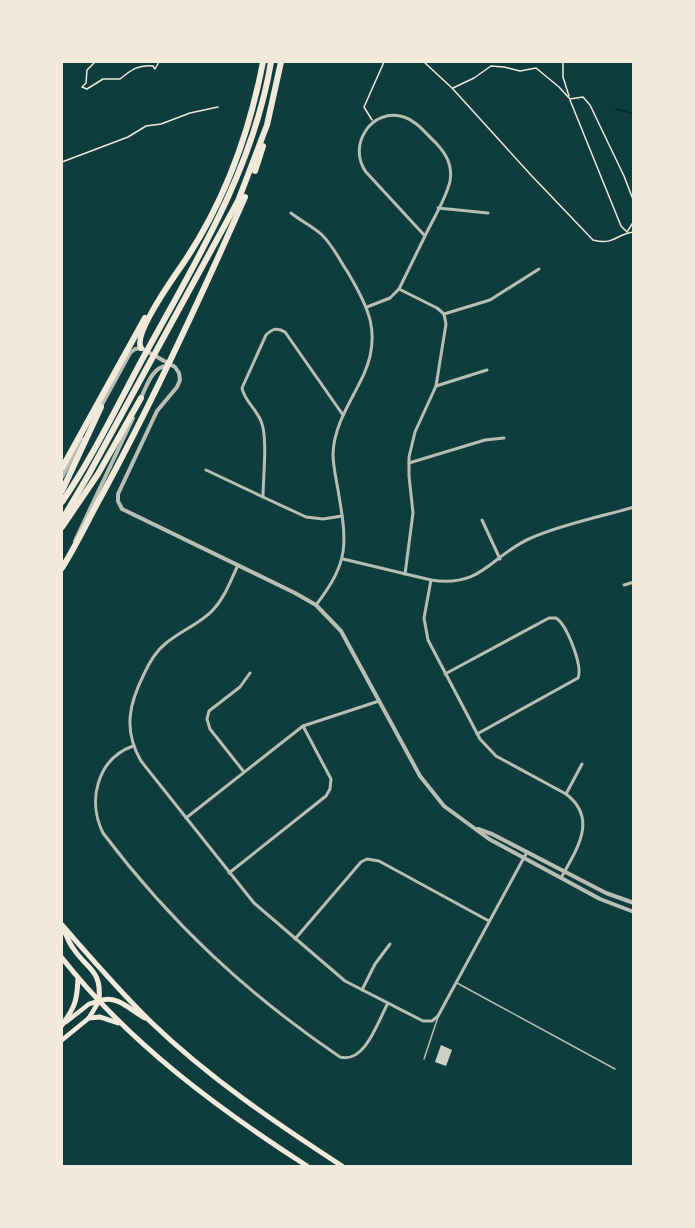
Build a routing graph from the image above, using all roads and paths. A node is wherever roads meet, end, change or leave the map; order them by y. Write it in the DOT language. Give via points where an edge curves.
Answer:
graph roads {
  1 [pos="95,62"];
  2 [pos="159,62"];
  3 [pos="263,62"];
  4 [pos="271,62"];
  5 [pos="281,62"];
  6 [pos="384,62"];
  7 [pos="424,62"];
  8 [pos="563,62"];
  9 [pos="452,88"];
  10 [pos="570,99"];
  11 [pos="218,107"];
  12 [pos="373,123"];
  13 [pos="267,125"];
  14 [pos="62,162"];
  15 [pos="633,202"];
  16 [pos="438,208"];
  17 [pos="291,213"];
  18 [pos="488,213"];
  19 [pos="633,221"];
  20 [pos="627,232"];
  21 [pos="633,232"];
  22 [pos="425,236"];
  23 [pos="194,246"];
  24 [pos="539,269"];
  25 [pos="399,290"];
  26 [pos="367,308"];
  27 [pos="444,314"];
  28 [pos="141,348"];
  29 [pos="163,362"];
  30 [pos="487,370"];
  31 [pos="436,386"];
  32 [pos="141,398"];
  33 [pos="101,407"];
  34 [pos="343,415"];
  35 [pos="504,438"];
  36 [pos="409,464"];
  37 [pos="62,468"];
  38 [pos="206,470"];
  39 [pos="62,477"];
  40 [pos="62,491"];
  41 [pos="263,497"];
  42 [pos="62,502"];
  43 [pos="633,507"];
  44 [pos="342,516"];
  45 [pos="62,520"];
  46 [pos="483,520"];
  47 [pos="62,527"];
  48 [pos="69,556"];
  49 [pos="343,559"];
  50 [pos="501,559"];
  51 [pos="238,565"];
  52 [pos="62,568"];
  53 [pos="405,574"];
  54 [pos="431,580"];
  55 [pos="633,582"];
  56 [pos="624,585"];
  57 [pos="316,605"];
  58 [pos="250,673"];
  59 [pos="445,674"];
  60 [pos="379,701"];
  61 [pos="303,726"];
  62 [pos="477,734"];
  63 [pos="133,746"];
  64 [pos="582,764"];
  65 [pos="244,772"];
  66 [pos="566,794"];
  67 [pos="186,818"];
  68 [pos="475,828"];
  69 [pos="527,852"];
  70 [pos="524,857"];
  71 [pos="564,871"];
  72 [pos="229,873"];
  73 [pos="561,878"];
  74 [pos="633,903"];
  75 [pos="633,912"];
  76 [pos="489,921"];
  77 [pos="62,926"];
  78 [pos="296,939"];
  79 [pos="390,944"];
  80 [pos="62,958"];
  81 [pos="78,979"];
  82 [pos="456,982"];
  83 [pos="362,990"];
  84 [pos="99,1000"];
  85 [pos="388,1003"];
  86 [pos="438,1016"];
  87 [pos="89,1018"];
  88 [pos="152,1023"];
  89 [pos="62,1025"];
  90 [pos="122,1025"];
  91 [pos="62,1040"];
  92 [pos="424,1059"];
  93 [pos="615,1069"];
  94 [pos="307,1167"];
  95 [pos="342,1167"];
  1 -- 2 [label="path" via="87,70 82,87 87,89 103,79 120,79 132,68 145,65 155,69"];
  3 -- 23 [label="highway" via="236,159"];
  4 -- 42 [label="highway" via="258,124 231,192"];
  5 -- 13 [label="highway"];
  6 -- 12 [label="path" via="364,107"];
  7 -- 9 [label="path"];
  8 -- 10 [label="path"];
  9 -- 10 [label="path" via="491,66 520,71 536,68"];
  9 -- 20 [label="path" via="593,240 614,241"];
  10 -- 15 [label="path" via="583,97 590,105"];
  10 -- 20 [label="path" via="621,226"];
  11 -- 14 [label="path" via="146,126 128,137"];
  12 -- 16 [label="street" via="387,116 405,117 444,152 450,180"];
  12 -- 22 [label="street" via="360,142 360,162"];
  13 -- 45 [label="highway" via="227,223"];
  13 -- 48 [label="highway" via="254,174 206,283"];
  16 -- 18 [label="street"];
  16 -- 22 [label="street"];
  17 -- 26 [label="street" via="326,240"];
  19 -- 20 [label="path"];
  20 -- 21 [label="path"];
  22 -- 25 [label="street"];
  23 -- 28 [label="highway" via="155,307 139,339"];
  23 -- 37 [label="highway" via="153,304"];
  24 -- 27 [label="street" via="500,295"];
  25 -- 26 [label="street"];
  25 -- 27 [label="street"];
  26 -- 34 [label="street" via="372,350"];
  27 -- 31 [label="street" via="446,324"];
  28 -- 29 [label="street"];
  28 -- 33 [label="street" via="131,352"];
  29 -- 32 [label="street"];
  29 -- 51 [label="street" via="175,368 180,375 179,383 158,411 120,490 118,503 125,512"];
  30 -- 31 [label="street"];
  31 -- 36 [label="street" via="415,432"];
  32 -- 47 [label="highway"];
  32 -- 48 [label="street"];
  33 -- 39 [label="street"];
  33 -- 40 [label="highway"];
  34 -- 41 [label="street" via="285,332 271,330 242,388 263,427"];
  34 -- 44 [label="street" via="334,440 333,458"];
  35 -- 36 [label="street" via="485,440"];
  36 -- 53 [label="street" via="413,513"];
  38 -- 41 [label="street"];
  41 -- 44 [label="street" via="306,518"];
  43 -- 50 [label="street" via="540,535"];
  44 -- 49 [label="street"];
  46 -- 50 [label="street"];
  48 -- 52 [label="highway"];
  49 -- 53 [label="street"];
  49 -- 57 [label="street"];
  50 -- 54 [label="street" via="466,579"];
  51 -- 57 [label="street"];
  51 -- 63 [label="street" via="215,608 164,645 149,663 130,707"];
  53 -- 54 [label="street"];
  54 -- 59 [label="street" via="425,629"];
  55 -- 56 [label="street"];
  57 -- 60 [label="street" via="341,631"];
  58 -- 65 [label="street" via="240,687 212,708 207,719 210,729"];
  59 -- 62 [label="street"];
  59 -- 62 [label="street" via="549,618 556,618 564,626 580,667 578,678"];
  60 -- 61 [label="street"];
  60 -- 68 [label="street" via="428,789 449,811"];
  61 -- 65 [label="street"];
  61 -- 72 [label="street" via="329,774 330,789"];
  62 -- 66 [label="street" via="496,756"];
  63 -- 67 [label="street"];
  63 -- 85 [label="street" via="112,759 100,776 95,803 99,824 147,888 191,936 270,1007 340,1057 352,1058 362,1051"];
  64 -- 66 [label="street"];
  65 -- 67 [label="street"];
  66 -- 71 [label="street" via="578,807 583,826 580,842"];
  67 -- 72 [label="street"];
  68 -- 69 [label="street"];
  68 -- 70 [label="street"];
  69 -- 70 [label="street"];
  69 -- 71 [label="street"];
  70 -- 73 [label="street"];
  70 -- 76 [label="street"];
  71 -- 73 [label="street"];
  71 -- 74 [label="street"];
  72 -- 78 [label="street" via="254,903"];
  73 -- 75 [label="street"];
  76 -- 78 [label="street" via="379,861 367,859"];
  76 -- 82 [label="street"];
  77 -- 84 [label="main road" via="73,949 97,976"];
  77 -- 88 [label="main road"];
  78 -- 83 [label="street" via="345,981"];
  79 -- 83 [label="street"];
  80 -- 81 [label="main road"];
  81 -- 84 [label="main road"];
  81 -- 89 [label="main road" via="74,1010"];
  82 -- 86 [label="street"];
  82 -- 93 [label="lane"];
  83 -- 85 [label="street"];
  84 -- 87 [label="main road"];
  84 -- 88 [label="main road" via="115,1000"];
  84 -- 89 [label="main road"];
  84 -- 90 [label="main road"];
  85 -- 86 [label="street" via="426,1022"];
  86 -- 92 [label="lane"];
  87 -- 90 [label="main road" via="108,1018"];
  87 -- 91 [label="main road"];
  88 -- 95 [label="main road" via="251,1104"];
  90 -- 94 [label="main road" via="203,1094"];
}
